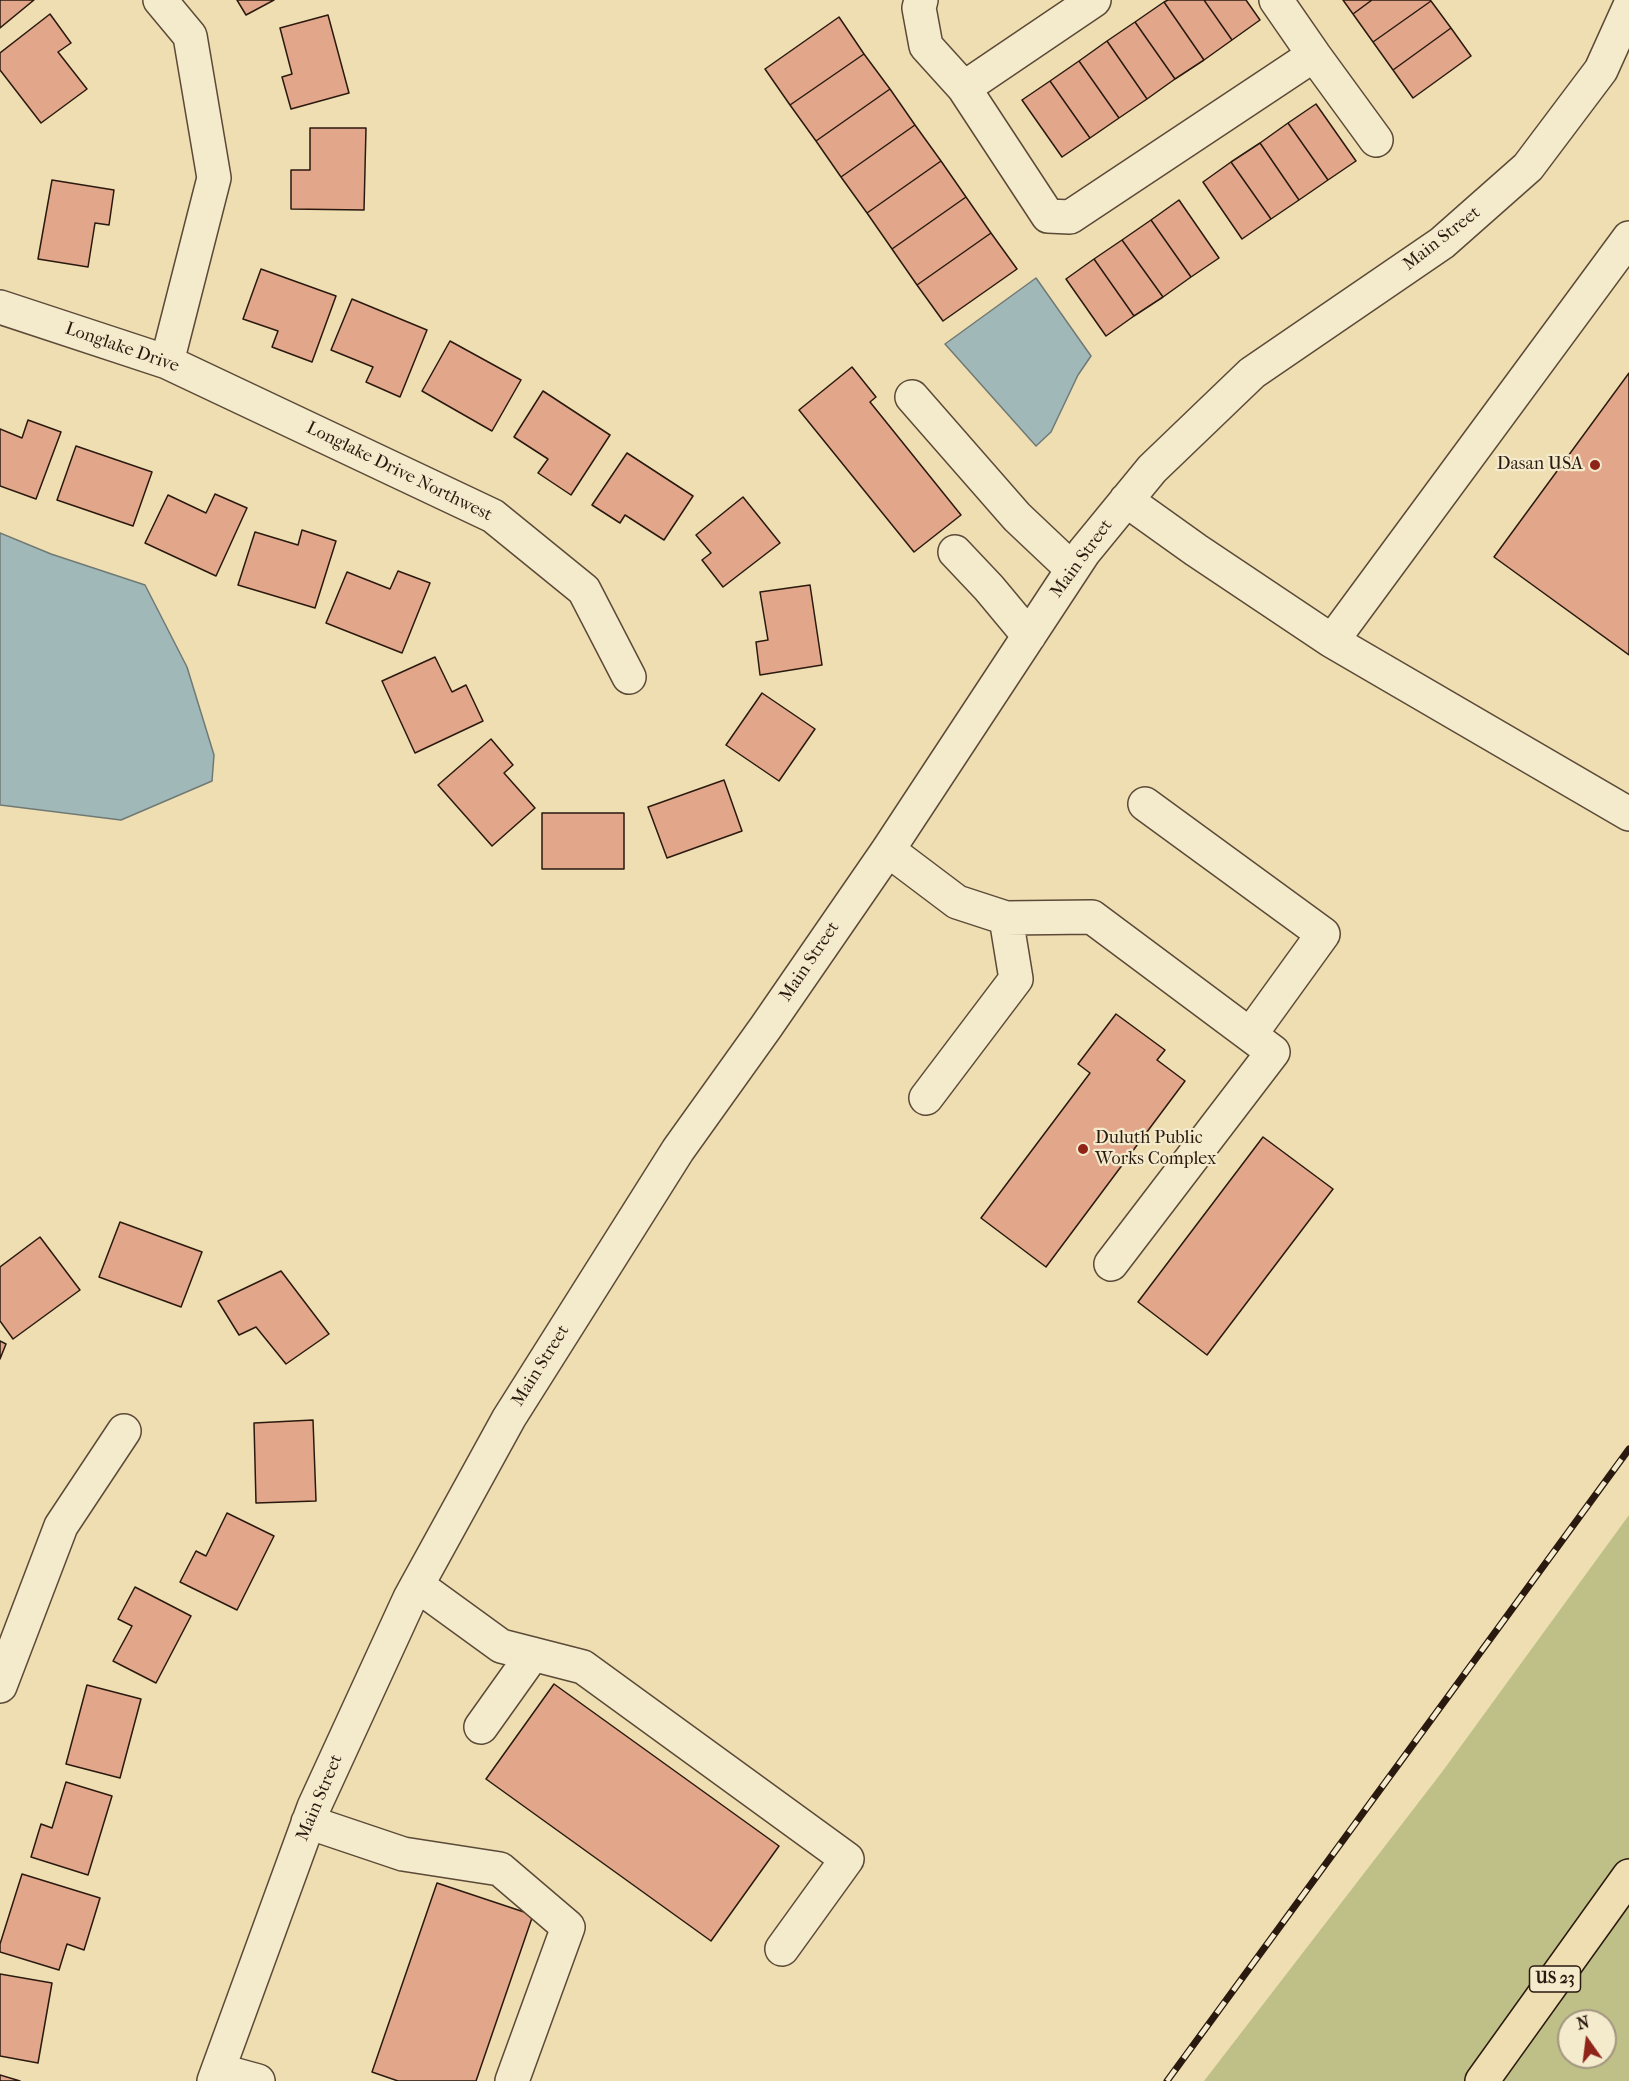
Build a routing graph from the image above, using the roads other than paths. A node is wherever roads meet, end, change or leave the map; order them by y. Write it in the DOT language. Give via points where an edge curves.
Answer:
graph roads {
  1 [pos="160,0"];
  2 [pos="921,0"];
  3 [pos="1094,0"];
  4 [pos="1276,0"];
  5 [pos="1629,8"];
  6 [pos="1314,55"];
  7 [pos="964,88"];
  8 [pos="1376,140"];
  9 [pos="1629,238"];
  10 [pos="0,307"];
  11 [pos="167,362"];
  12 [pos="241,396"];
  13 [pos="912,397"];
  14 [pos="1126,500"];
  15 [pos="955,552"];
  16 [pos="1072,570"];
  17 [pos="1029,636"];
  18 [pos="1332,641"];
  19 [pos="629,677"];
  20 [pos="1145,804"];
  21 [pos="1629,814"];
  22 [pos="888,850"];
  23 [pos="1006,918"];
  24 [pos="1262,1044"];
  25 [pos="926,1098"];
  26 [pos="1111,1264"];
  27 [pos="124,1431"];
  28 [pos="417,1585"];
  29 [pos="533,1654"];
  30 [pos="0,1686"];
  31 [pos="482,1727"];
  32 [pos="308,1822"];
  33 [pos="1629,1876"];
  34 [pos="782,1949"];
  35 [pos="216,2075"];
  36 [pos="258,2081"];
  37 [pos="512,2081"];
  38 [pos="1482,2081"];
  1 -- 11 [label="street" via="190,36 214,178"];
  2 -- 7 [label="street" via="926,46"];
  3 -- 7 [label="street"];
  4 -- 6 [label="street"];
  5 -- 14 [label="street, Main Street" via="1601,70 1528,167 1442,243 1252,373 1152,469"];
  6 -- 7 [label="street" via="1070,217 1048,216"];
  6 -- 8 [label="street"];
  9 -- 18 [label="street"];
  10 -- 11 [label="street, Longlake Drive"];
  11 -- 12 [label="street, Longlake Drive"];
  12 -- 19 [label="street, Longlake Drive Northwest" via="493,516 584,590"];
  13 -- 16 [label="street" via="1017,518"];
  14 -- 16 [label="street, Main Street"];
  14 -- 18 [label="street"];
  15 -- 17 [label="street"];
  16 -- 17 [label="street, Main Street"];
  17 -- 22 [label="street, Main Street"];
  18 -- 21 [label="street"];
  20 -- 24 [label="street" via="1323,934"];
  22 -- 23 [label="street" via="957,902"];
  22 -- 28 [label="street, Main Street" via="678,1150 590,1287 509,1418"];
  23 -- 24 [label="street" via="1092,917"];
  23 -- 25 [label="street" via="1016,979"];
  24 -- 26 [label="street"];
  27 -- 30 [label="street" via="61,1526"];
  28 -- 29 [label="street" via="501,1646"];
  28 -- 32 [label="street, Main Street"];
  29 -- 31 [label="street"];
  29 -- 34 [label="street" via="583,1667 847,1859"];
  32 -- 35 [label="street, Main Street"];
  32 -- 37 [label="street" via="404,1854 500,1869 568,1927"];
  33 -- 38 [label="main road, US 23"];
  35 -- 36 [label="street"];
}
